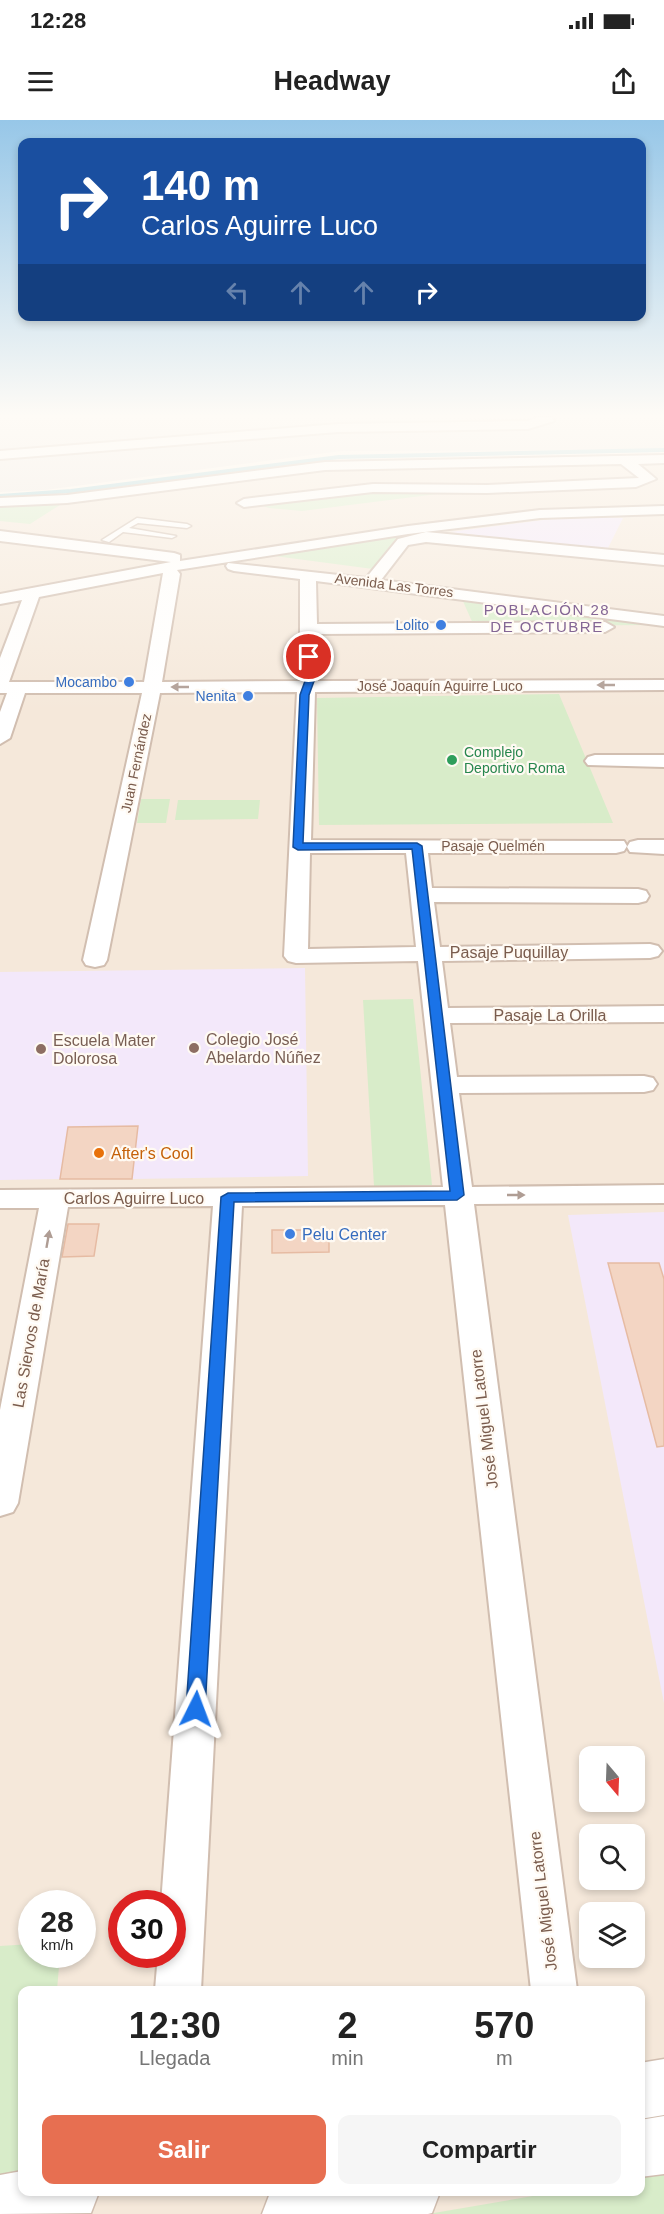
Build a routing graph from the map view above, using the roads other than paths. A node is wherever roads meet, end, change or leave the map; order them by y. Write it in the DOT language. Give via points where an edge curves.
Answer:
graph roads {
  1 [pos="535,515"];
  2 [pos="643,515"];
  3 [pos="0,526"];
  4 [pos="187,526"];
  5 [pos="122,530"];
  6 [pos="0,536"];
  7 [pos="172,536"];
  8 [pos="106,540"];
  9 [pos="131,548"];
  10 [pos="233,556"];
  11 [pos="623,556"];
  12 [pos="664,560"];
  13 [pos="200,562"];
  14 [pos="167,567"];
  15 [pos="308,575"];
  16 [pos="374,579"];
  17 [pos="458,593"];
  18 [pos="32,594"];
  19 [pos="0,599"];
  20 [pos="664,610"];
  21 [pos="664,621"];
  22 [pos="664,627"];
  23 [pos="463,628"];
  24 [pos="309,629"];
  25 [pos="664,685"];
  26 [pos="6,686"];
  27 [pos="152,687"];
  28 [pos="308,687"];
  29 [pos="0,738"];
  30 [pos="595,761"];
  31 [pos="664,761"];
  32 [pos="417,846"];
  33 [pos="616,846"];
  34 [pos="298,847"];
  35 [pos="638,847"];
  36 [pos="664,848"];
  37 [pos="422,895"];
  38 [pos="638,896"];
  39 [pos="650,951"];
  40 [pos="429,953"];
  41 [pos="95,960"];
  42 [pos="664,1014"];
  43 [pos="436,1016"];
  44 [pos="644,1084"];
  45 [pos="445,1085"];
  46 [pos="664,1194"];
  47 [pos="457,1195"];
  48 [pos="228,1197"];
  49 [pos="0,1199"];
  50 [pos="55,1199"];
  51 [pos="0,1503"];
  52 [pos="178,1986"];
  53 [pos="554,1986"];
  54 [pos="664,2087"];
  55 [pos="645,2090"];
  56 [pos="664,2145"];
  57 [pos="645,2148"];
  58 [pos="47,2196"];
  59 [pos="385,2201"];
  60 [pos="0,2204"];
  61 [pos="291,2214"];
  1 -- 10 [label="street"];
  2 -- 11 [label="street"];
  3 -- 8 [label="street, Avenida Las Torres"];
  4 -- 5 [label="lane" via="137,520"];
  5 -- 7 [label="lane"];
  5 -- 8 [label="lane"];
  6 -- 9 [label="street, Avenida Las Torres"];
  8 -- 9 [label="street, Avenida Las Torres"];
  9 -- 10 [label="street, Avenida Las Torres"];
  9 -- 13 [label="street, Avenida Las Torres"];
  10 -- 13 [label="street"];
  10 -- 16 [label="street, Avenida Las Torres"];
  11 -- 12 [label="street"];
  11 -- 16 [label="street" via="443,537 420,538 403,542"];
  13 -- 14 [label="street"];
  13 -- 15 [label="street, Avenida Las Torres"];
  14 -- 18 [label="street"];
  14 -- 27 [label="street, Juan Fernández" via="171,577"];
  15 -- 16 [label="street, Avenida Las Torres"];
  15 -- 24 [label="street"];
  16 -- 17 [label="street, Avenida Las Torres"];
  16 -- 20 [label="street, Avenida Las Torres"];
  17 -- 21 [label="street, Avenida Las Torres"];
  17 -- 23 [label="street"];
  18 -- 19 [label="street"];
  18 -- 26 [label="street"];
  22 -- 23 [label="street"];
  23 -- 24 [label="street"];
  24 -- 28 [label="street"];
  25 -- 28 [label="street, José Joaquín Aguirre Luco, one-way"];
  26 -- 27 [label="street, José Joaquín Aguirre Luco"];
  26 -- 29 [label="street"];
  28 -- 27 [label="street, José Joaquín Aguirre Luco, one-way"];
  27 -- 41 [label="street, Juan Fernández"];
  28 -- 34 [label="street"];
  30 -- 31 [label="street"];
  32 -- 33 [label="street, Pasaje Quelmén"];
  32 -- 34 [label="street, Pasaje Quelmén"];
  32 -- 37 [label="street, José Miguel Latorre"];
  34 -- 40 [label="street, Pasaje Puquillay" via="296,956"];
  35 -- 36 [label="street"];
  37 -- 38 [label="street"];
  37 -- 40 [label="street, José Miguel Latorre"];
  39 -- 40 [label="street, Pasaje Puquillay"];
  40 -- 43 [label="street, José Miguel Latorre"];
  42 -- 43 [label="street, Pasaje La Orilla"];
  43 -- 45 [label="street, José Miguel Latorre"];
  44 -- 45 [label="street"];
  45 -- 47 [label="street, José Miguel Latorre"];
  47 -- 46 [label="street, Carlos Aguirre Luco, one-way"];
  47 -- 48 [label="street, Carlos Aguirre Luco"];
  47 -- 53 [label="street, José Miguel Latorre"];
  48 -- 50 [label="street, Carlos Aguirre Luco"];
  48 -- 52 [label="street"];
  49 -- 50 [label="street, Carlos Aguirre Luco"];
  51 -- 50 [label="street, Las Siervos de María, one-way"];
  54 -- 55 [label="street"];
  56 -- 57 [label="street"];
  58 -- 60 [label="street"];
  59 -- 61 [label="street"];
}
